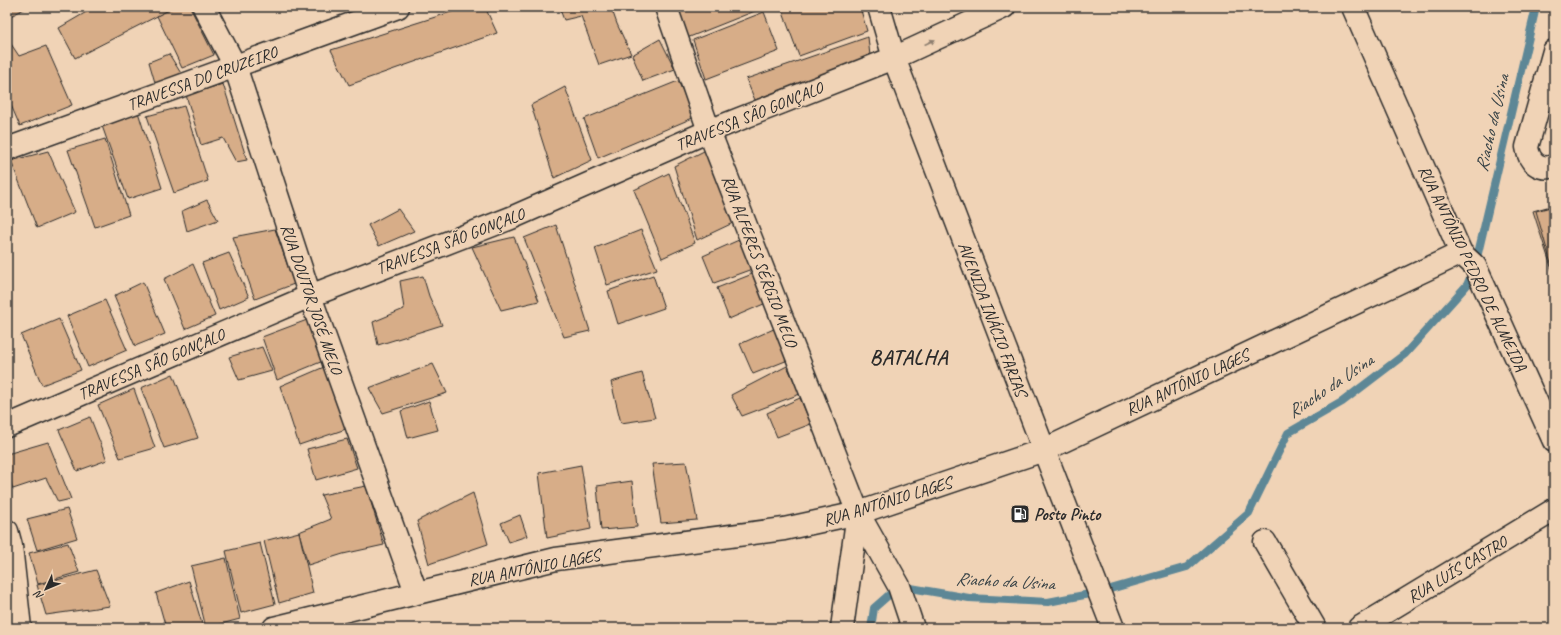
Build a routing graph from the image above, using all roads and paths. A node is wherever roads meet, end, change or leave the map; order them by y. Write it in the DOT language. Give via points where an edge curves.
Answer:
graph roads {
  1 [pos="204,7"];
  2 [pos="398,7"];
  3 [pos="666,7"];
  4 [pos="879,7"];
  5 [pos="1004,7"];
  6 [pos="1353,7"];
  7 [pos="374,11"];
  8 [pos="1554,51"];
  9 [pos="894,58"];
  10 [pos="235,66"];
  11 [pos="709,131"];
  12 [pos="7,149"];
  13 [pos="1554,166"];
  14 [pos="1461,253"];
  15 [pos="310,296"];
  16 [pos="7,426"];
  17 [pos="1554,441"];
  18 [pos="1044,450"];
  19 [pos="1554,510"];
  20 [pos="858,513"];
  21 [pos="7,531"];
  22 [pos="1265,542"];
  23 [pos="416,592"];
  24 [pos="20,628"];
  25 [pos="274,628"];
  26 [pos="842,628"];
  27 [pos="913,628"];
  28 [pos="1113,628"];
  29 [pos="1316,628"];
  30 [pos="1359,628"];
  1 -- 10 [label="street, RUA DOUTOR JOSÉ MELO"];
  2 -- 7 [label="street, TRAVESSA DO CRUZEIRO"];
  3 -- 11 [label="street, RUA ALFERES SÉRGIO MELO"];
  4 -- 9 [label="street, AVENIDA INÁCIO FARIAS"];
  9 -- 5 [label="street, TRAVESSA SÃO GONÇALO, one-way"];
  6 -- 14 [label="street, RUA ANTÔNIO PEDRO DE ALMEIDA"];
  7 -- 10 [label="street, TRAVESSA DO CRUZEIRO"];
  8 -- 13 [label="street" via="1527,147 1528,155 1541,168"];
  9 -- 11 [label="street, TRAVESSA SÃO GONÇALO"];
  9 -- 18 [label="street, AVENIDA INÁCIO FARIAS"];
  10 -- 12 [label="street, TRAVESSA DO CRUZEIRO"];
  10 -- 15 [label="street, RUA DOUTOR JOSÉ MELO"];
  11 -- 15 [label="street, TRAVESSA SÃO GONÇALO" via="511,218"];
  11 -- 20 [label="street, RUA ALFERES SÉRGIO MELO"];
  14 -- 17 [label="street, RUA ANTÔNIO PEDRO DE ALMEIDA" via="1475,266"];
  14 -- 18 [label="street, RUA ANTÔNIO LAGES"];
  15 -- 16 [label="street, TRAVESSA SÃO GONÇALO"];
  15 -- 23 [label="street, RUA DOUTOR JOSÉ MELO"];
  18 -- 20 [label="street, RUA ANTÔNIO LAGES"];
  18 -- 28 [label="street, AVENIDA INÁCIO FARIAS"];
  19 -- 30 [label="street, RUA LUÍS CASTRO"];
  20 -- 23 [label="street, RUA ANTÔNIO LAGES" via="784,529 556,559"];
  20 -- 26 [label="street, RUA ALFERES SÉRGIO MELO"];
  20 -- 27 [label="street, RUA ALFERES SÉRGIO MELO" via="899,586"];
  21 -- 24 [label="street"];
  22 -- 29 [label="street"];
  23 -- 25 [label="street, RUA ANTÔNIO LAGES"];
}
